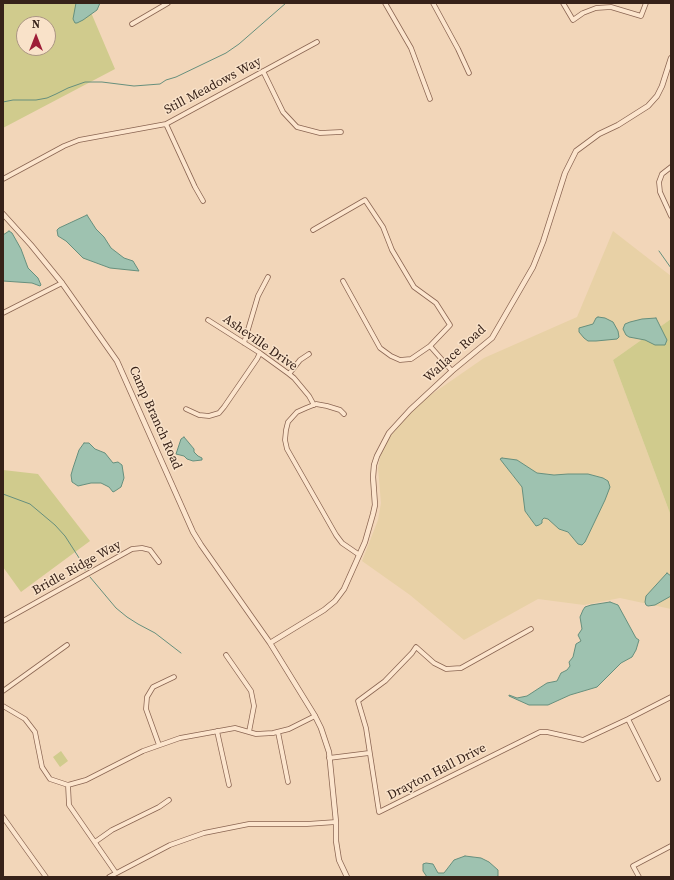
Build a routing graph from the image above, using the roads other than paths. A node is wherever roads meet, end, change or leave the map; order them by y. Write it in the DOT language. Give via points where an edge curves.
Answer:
graph roads {
  1 [pos="168,3"];
  2 [pos="385,3"];
  3 [pos="433,3"];
  4 [pos="563,3"];
  5 [pos="646,3"];
  6 [pos="132,24"];
  7 [pos="317,42"];
  8 [pos="671,58"];
  9 [pos="263,71"];
  10 [pos="469,72"];
  11 [pos="430,99"];
  12 [pos="166,124"];
  13 [pos="341,132"];
  14 [pos="671,167"];
  15 [pos="3,179"];
  16 [pos="203,201"];
  17 [pos="3,214"];
  18 [pos="671,216"];
  19 [pos="313,230"];
  20 [pos="268,277"];
  21 [pos="343,280"];
  22 [pos="62,283"];
  23 [pos="3,313"];
  24 [pos="208,320"];
  25 [pos="244,343"];
  26 [pos="430,346"];
  27 [pos="260,353"];
  28 [pos="309,354"];
  29 [pos="452,371"];
  30 [pos="289,374"];
  31 [pos="314,405"];
  32 [pos="186,408"];
  33 [pos="344,414"];
  34 [pos="358,554"];
  35 [pos="159,562"];
  36 [pos="3,621"];
  37 [pos="531,629"];
  38 [pos="270,643"];
  39 [pos="67,645"];
  40 [pos="226,656"];
  41 [pos="174,677"];
  42 [pos="3,691"];
  43 [pos="671,697"];
  44 [pos="3,706"];
  45 [pos="315,716"];
  46 [pos="628,719"];
  47 [pos="217,731"];
  48 [pos="249,732"];
  49 [pos="278,732"];
  50 [pos="159,745"];
  51 [pos="370,753"];
  52 [pos="329,758"];
  53 [pos="658,779"];
  54 [pos="288,782"];
  55 [pos="68,785"];
  56 [pos="229,785"];
  57 [pos="170,800"];
  58 [pos="3,817"];
  59 [pos="336,822"];
  60 [pos="95,842"];
  61 [pos="671,846"];
  62 [pos="116,873"];
  63 [pos="46,877"];
  64 [pos="109,877"];
  65 [pos="348,877"];
  66 [pos="639,877"];
  1 -- 6 [label="street"];
  2 -- 11 [label="street" via="411,48"];
  3 -- 10 [label="street"];
  4 -- 5 [label="street" via="573,20 596,8 611,7 641,16"];
  7 -- 9 [label="street, Still Meadows Way"];
  8 -- 29 [label="street, Wallace Road" via="662,86 648,106 599,134 576,151 565,173 533,267 492,338"];
  9 -- 12 [label="street, Still Meadows Way"];
  9 -- 13 [label="street" via="283,112 297,127 320,133"];
  12 -- 15 [label="street, Still Meadows Way" via="79,140"];
  12 -- 16 [label="street"];
  14 -- 18 [label="street" via="662,174 659,182 660,192"];
  17 -- 22 [label="street, Camp Branch Road"];
  19 -- 26 [label="street" via="365,200 383,227 392,250 414,287 436,303 450,325"];
  20 -- 25 [label="street" via="258,296"];
  21 -- 26 [label="street" via="380,348 400,360 411,359"];
  22 -- 23 [label="street"];
  22 -- 38 [label="street, Camp Branch Road" via="117,360 193,532"];
  24 -- 25 [label="street, Asheville Drive"];
  25 -- 27 [label="street, Asheville Drive"];
  26 -- 29 [label="street"];
  27 -- 30 [label="street, Asheville Drive"];
  27 -- 32 [label="street" via="219,413 209,416"];
  28 -- 30 [label="street" via="300,360"];
  29 -- 34 [label="street, Wallace Road" via="389,433 377,456 373,477 375,505 365,542"];
  30 -- 31 [label="street, Asheville Drive"];
  31 -- 33 [label="street" via="327,406"];
  31 -- 34 [label="street" via="297,412 288,422 285,435 287,449 336,535 342,543"];
  34 -- 38 [label="street, Wallace Road" via="353,571 335,601"];
  35 -- 36 [label="street, Bridle Ridge Way" via="150,550 132,549"];
  37 -- 51 [label="street, Drayton Hall Drive" via="461,668 446,669 434,663 416,647 386,681 358,701"];
  38 -- 45 [label="street, Camp Branch Road"];
  39 -- 42 [label="street"];
  40 -- 48 [label="street" via="251,691 254,706"];
  41 -- 50 [label="street" via="153,688 147,697 146,709"];
  43 -- 46 [label="street, Drayton Hall Drive"];
  44 -- 55 [label="street" via="25,719 35,732 42,767 50,779"];
  45 -- 49 [label="street"];
  45 -- 52 [label="street, Camp Branch Road"];
  46 -- 51 [label="street, Drayton Hall Drive" via="583,740 540,732 379,812"];
  46 -- 53 [label="street"];
  47 -- 48 [label="street" via="234,728"];
  47 -- 50 [label="street"];
  47 -- 56 [label="street"];
  48 -- 49 [label="street"];
  49 -- 54 [label="street"];
  50 -- 55 [label="street" via="86,780"];
  51 -- 52 [label="street"];
  52 -- 59 [label="street, Camp Branch Road"];
  55 -- 60 [label="street" via="69,805"];
  57 -- 60 [label="street" via="112,830"];
  58 -- 63 [label="street"];
  59 -- 62 [label="street" via="249,824 204,833 170,846"];
  59 -- 65 [label="street" via="340,860"];
  60 -- 62 [label="street"];
  61 -- 66 [label="street" via="633,866"];
  62 -- 64 [label="street"];
}
